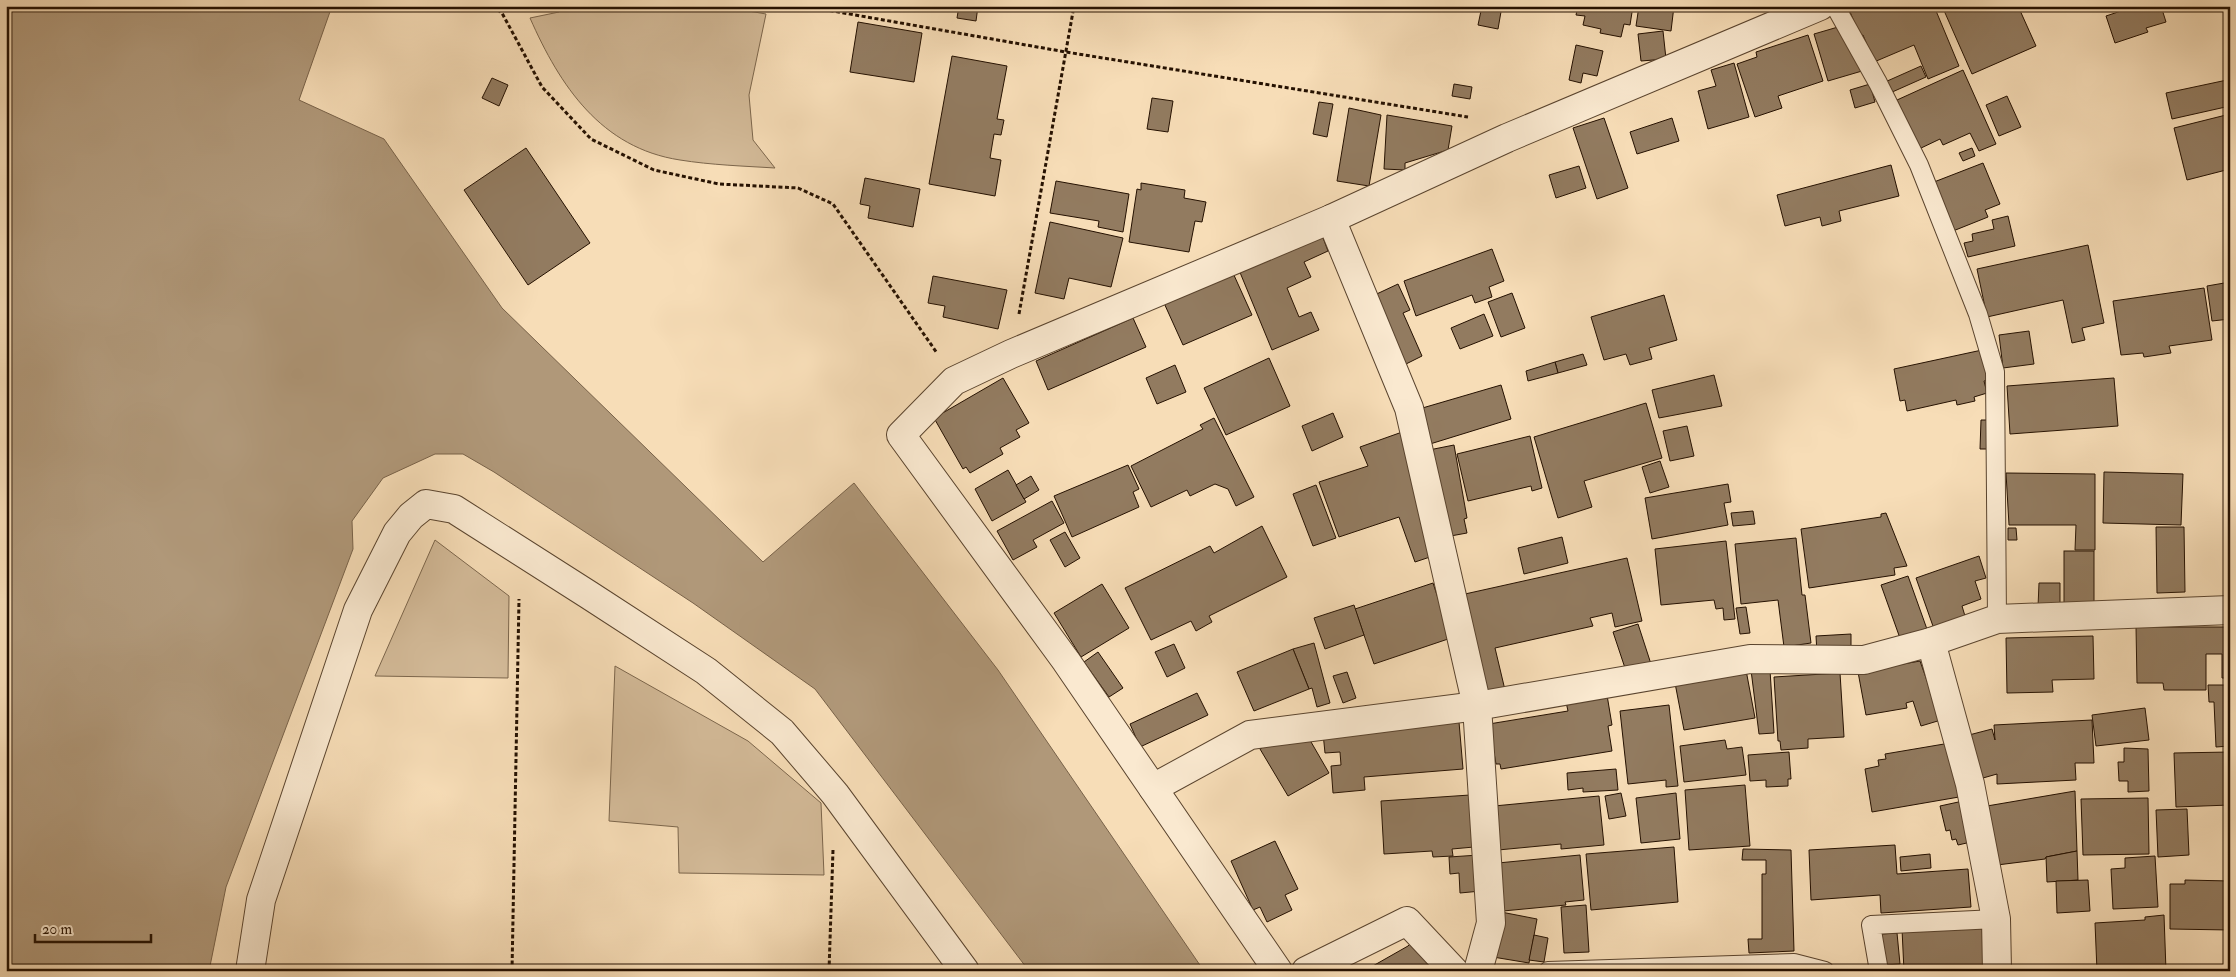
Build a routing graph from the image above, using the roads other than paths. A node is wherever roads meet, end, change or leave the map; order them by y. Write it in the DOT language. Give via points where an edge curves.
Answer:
graph roads {
  1 [pos="1820,6"];
  2 [pos="1835,6"];
  3 [pos="1331,219"];
  4 [pos="2230,610"];
  5 [pos="1997,619"];
  6 [pos="1931,642"];
  7 [pos="1477,706"];
  8 [pos="1152,788"];
  9 [pos="1996,919"];
  10 [pos="250,971"];
  11 [pos="965,971"];
  12 [pos="1278,971"];
  13 [pos="1306,971"];
  14 [pos="1454,971"];
  15 [pos="1478,971"];
  16 [pos="1548,971"];
  17 [pos="1824,971"];
  18 [pos="1879,971"];
  19 [pos="1997,971"];
  1 -- 3 [label="street" via="1507,138"];
  2 -- 5 [label="lane" via="1919,165 1978,314 1995,372"];
  3 -- 7 [label="street" via="1409,408"];
  3 -- 8 [label="street" via="956,380 901,434 1066,662"];
  4 -- 5 [label="street"];
  5 -- 6 [label="street"];
  6 -- 7 [label="street" via="1864,660 1750,659"];
  6 -- 9 [label="street" via="1970,784"];
  7 -- 8 [label="street" via="1250,735"];
  7 -- 15 [label="street" via="1491,923"];
  8 -- 12 [label="street"];
  9 -- 18 [label="lane" via="1871,925"];
  9 -- 19 [label="street"];
  10 -- 11 [label="street" via="261,900 358,610 397,533 426,504 454,509 706,671 782,732 835,794"];
  13 -- 14 [label="street" via="1407,921"];
  16 -- 17 [label="lane" via="1794,963"];
}
